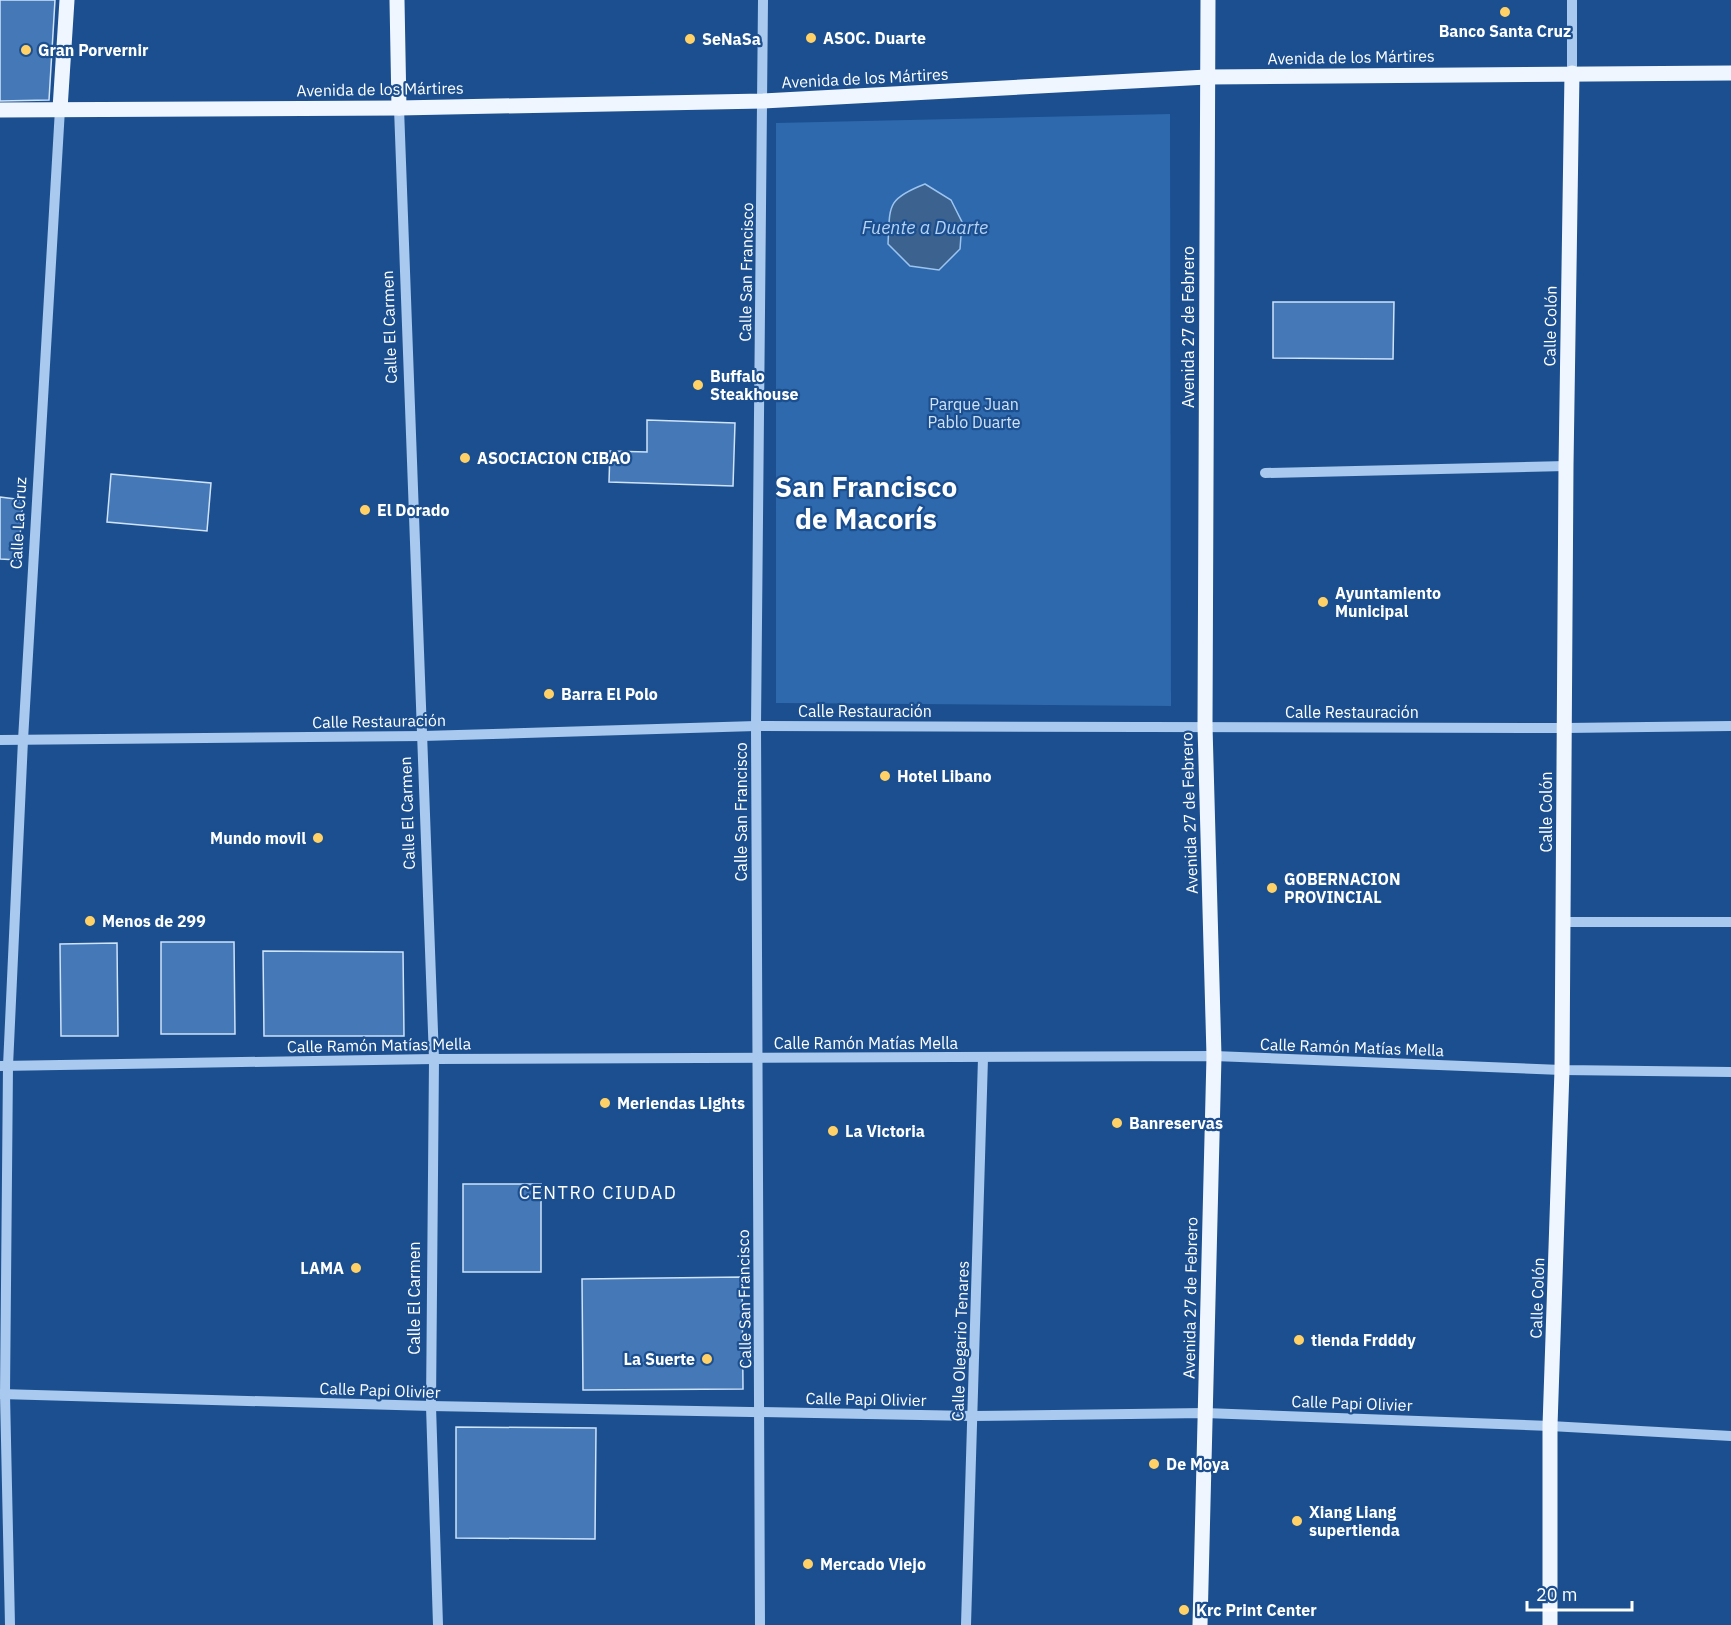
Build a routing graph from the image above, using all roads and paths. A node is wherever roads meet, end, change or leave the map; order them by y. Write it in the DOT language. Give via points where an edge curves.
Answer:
graph roads {
  1 [pos="67,0"];
  2 [pos="397,0"];
  3 [pos="763,0"];
  4 [pos="1208,0"];
  5 [pos="1572,0"];
  6 [pos="1572,73"];
  7 [pos="1731,73"];
  8 [pos="1207,77"];
  9 [pos="762,101"];
  10 [pos="399,108"];
  11 [pos="60,109"];
  12 [pos="0,110"];
  13 [pos="1566,466"];
  14 [pos="1265,473"];
  15 [pos="756,726"];
  16 [pos="1205,726"];
  17 [pos="1731,726"];
  18 [pos="1565,728"];
  19 [pos="423,736"];
  20 [pos="0,740"];
  21 [pos="23,740"];
  22 [pos="1564,922"];
  23 [pos="1731,922"];
  24 [pos="1214,1056"];
  25 [pos="756,1057"];
  26 [pos="983,1058"];
  27 [pos="434,1059"];
  28 [pos="4,1066"];
  29 [pos="1562,1070"];
  30 [pos="1731,1072"];
  31 [pos="3,1394"];
  32 [pos="431,1406"];
  33 [pos="760,1412"];
  34 [pos="1205,1413"];
  35 [pos="973,1416"];
  36 [pos="1550,1426"];
  37 [pos="1731,1436"];
  38 [pos="10,1625"];
  39 [pos="438,1625"];
  40 [pos="760,1625"];
  41 [pos="966,1625"];
  42 [pos="1200,1625"];
  43 [pos="1550,1625"];
  1 -- 11 [label="main road, Calle La Cruz"];
  2 -- 10 [label="main road, Calle El Carmen"];
  3 -- 9 [label="street, Calle San Francisco"];
  4 -- 8 [label="main road, Avenida 27 de Febrero"];
  5 -- 6 [label="street, Calle Colón"];
  6 -- 7 [label="main road, Avenida de los Mártires"];
  6 -- 8 [label="main road, Avenida de los Mártires"];
  6 -- 13 [label="main road, Calle Colón"];
  8 -- 9 [label="main road, Avenida de los Mártires"];
  8 -- 16 [label="main road, Avenida 27 de Febrero"];
  9 -- 10 [label="main road, Avenida de los Mártires"];
  9 -- 15 [label="street, Calle San Francisco"];
  10 -- 11 [label="main road, Avenida de los Mártires"];
  10 -- 19 [label="street, Calle El Carmen"];
  11 -- 12 [label="main road, Avenida de los Mártires"];
  11 -- 21 [label="street, Calle La Cruz"];
  13 -- 14 [label="street"];
  13 -- 18 [label="main road, Calle Colón"];
  15 -- 16 [label="street, Calle Restauración"];
  15 -- 19 [label="street, Calle Restauración"];
  15 -- 25 [label="street, Calle San Francisco"];
  16 -- 18 [label="street, Calle Restauración"];
  16 -- 24 [label="main road, Avenida 27 de Febrero"];
  17 -- 18 [label="street, Calle Restauración"];
  18 -- 22 [label="main road, Calle Colón"];
  19 -- 21 [label="street, Calle Restauración"];
  19 -- 27 [label="street, Calle El Carmen"];
  20 -- 21 [label="street, Calle Restauración"];
  21 -- 28 [label="street, Calle La Cruz"];
  22 -- 23 [label="street"];
  22 -- 29 [label="main road, Calle Colón"];
  24 -- 26 [label="street, Calle Ramón Matías Mella"];
  24 -- 29 [label="street, Calle Ramón Matías Mella"];
  24 -- 34 [label="main road, Avenida 27 de Febrero"];
  25 -- 26 [label="street, Calle Ramón Matías Mella"];
  25 -- 27 [label="street, Calle Ramón Matías Mella"];
  25 -- 33 [label="street, Calle San Francisco"];
  26 -- 35 [label="street, Calle Olegario Tenares"];
  27 -- 28 [label="street, Calle Ramón Matías Mella"];
  27 -- 32 [label="street, Calle El Carmen"];
  28 -- 31 [label="street, Calle La Cruz"];
  29 -- 30 [label="street, Calle Ramón Matías Mella"];
  29 -- 36 [label="main road, Calle Colón"];
  31 -- 32 [label="street, Calle Papi Olivier"];
  31 -- 38 [label="street, Calle La Cruz"];
  32 -- 33 [label="street, Calle Papi Olivier"];
  32 -- 39 [label="street, Calle El Carmen"];
  33 -- 35 [label="street, Calle Papi Olivier"];
  33 -- 40 [label="street, Calle San Francisco"];
  34 -- 35 [label="street, Calle Papi Olivier"];
  34 -- 36 [label="street, Calle Papi Olivier"];
  34 -- 42 [label="main road, Avenida 27 de Febrero"];
  35 -- 41 [label="street, Calle Olegario Tenares"];
  36 -- 37 [label="street, Calle Papi Olivier"];
  36 -- 43 [label="main road, Calle Colón"];
}
